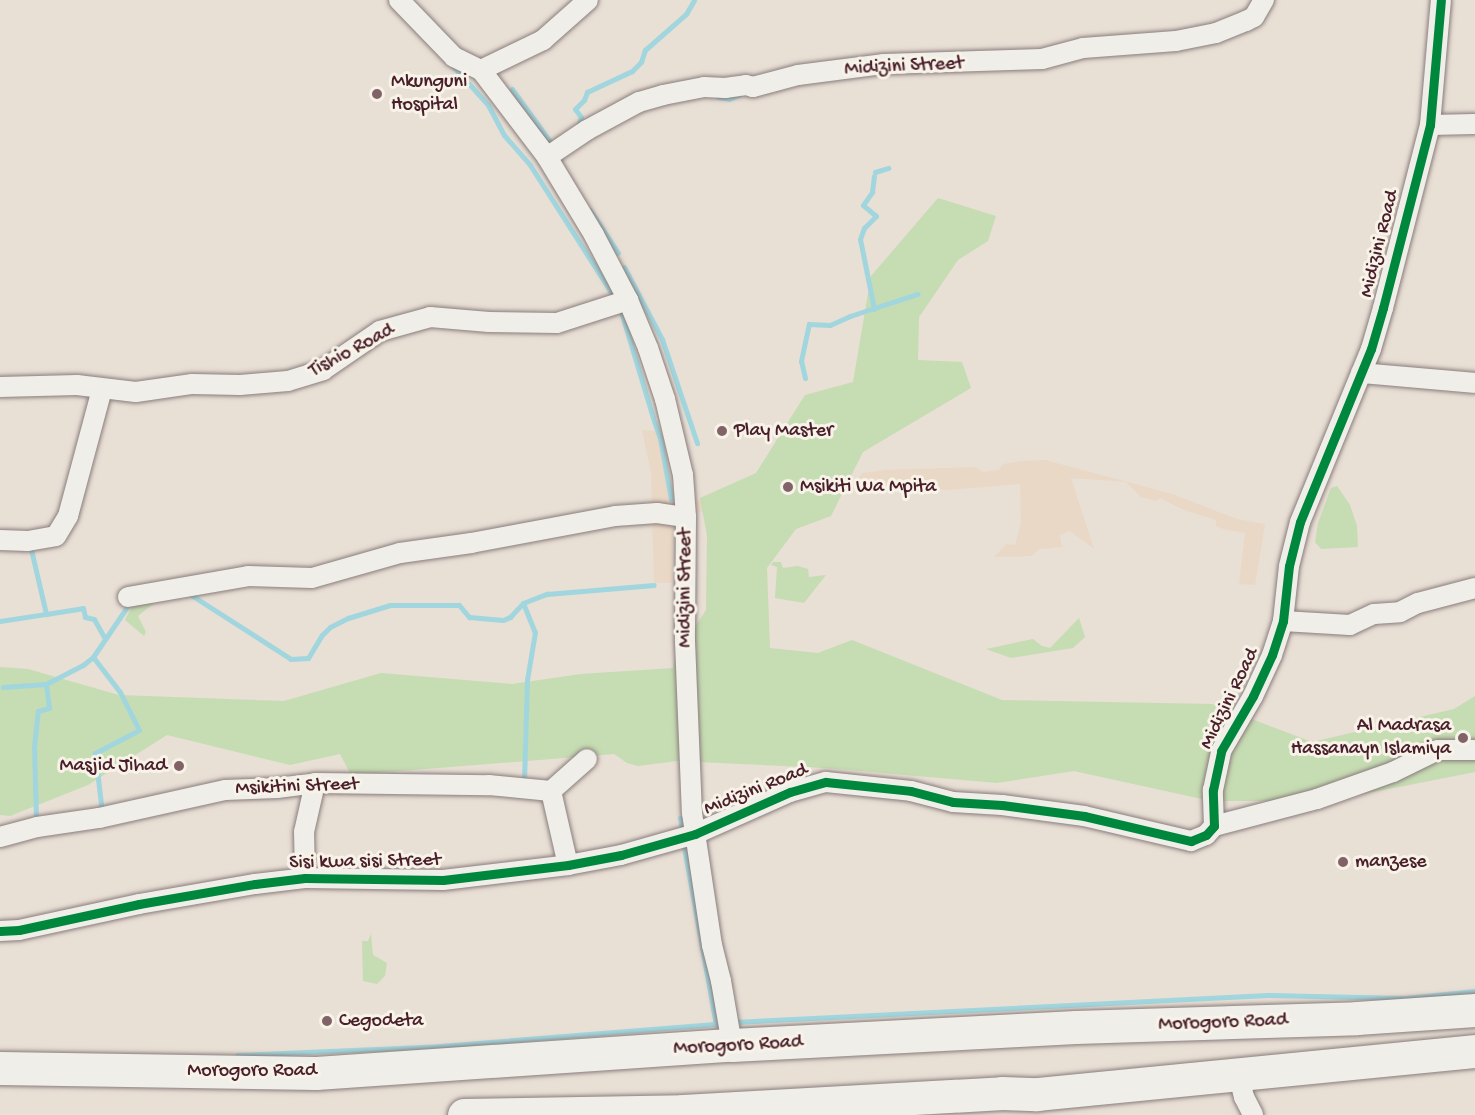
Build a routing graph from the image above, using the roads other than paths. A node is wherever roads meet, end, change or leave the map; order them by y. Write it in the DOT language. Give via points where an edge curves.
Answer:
graph roads {
  1 [pos="399,0"];
  2 [pos="588,0"];
  3 [pos="1264,0"];
  4 [pos="1441,0"];
  5 [pos="481,70"];
  6 [pos="1430,124"];
  7 [pos="1475,124"];
  8 [pos="547,157"];
  9 [pos="628,300"];
  10 [pos="1361,373"];
  11 [pos="1475,383"];
  12 [pos="0,387"];
  13 [pos="102,389"];
  14 [pos="686,517"];
  15 [pos="0,540"];
  16 [pos="1475,588"];
  17 [pos="128,597"];
  18 [pos="1283,621"];
  19 [pos="1475,750"];
  20 [pos="587,759"];
  21 [pos="315,783"];
  22 [pos="551,791"];
  23 [pos="1214,826"];
  24 [pos="695,834"];
  25 [pos="0,837"];
  26 [pos="568,865"];
  27 [pos="305,878"];
  28 [pos="0,931"];
  29 [pos="1475,1010"];
  30 [pos="732,1045"];
  31 [pos="1475,1050"];
  32 [pos="0,1068"];
  33 [pos="1238,1073"];
  34 [pos="683,1113"];
  35 [pos="464,1115"];
  36 [pos="1253,1115"];
  1 -- 5 [label="street, Midizini Street" via="454,57"];
  2 -- 5 [label="street" via="543,40"];
  3 -- 8 [label="street, Midizini Street" via="1254,17 1246,21 1216,33 1176,41 1083,48 1042,59 884,64 798,75 753,87 704,87 663,95 639,102"];
  4 -- 6 [label="street, Midizini Road"];
  5 -- 8 [label="street, Midizini Street"];
  6 -- 7 [label="street"];
  6 -- 10 [label="street, Midizini Road" via="1383,308"];
  8 -- 9 [label="street, Midizini Street"];
  9 -- 13 [label="street, Tishio Road" via="557,323 430,316 380,331 323,370 288,381 192,384 136,392"];
  9 -- 14 [label="street, Midizini Street" via="665,399 683,475"];
  10 -- 11 [label="street"];
  10 -- 18 [label="street, Midizini Road" via="1300,522 1288,566"];
  12 -- 13 [label="street, Tishio Road" via="77,385"];
  13 -- 15 [label="street" via="68,516 56,536"];
  14 -- 17 [label="street" via="657,513 615,516 400,553 312,578 248,576"];
  14 -- 24 [label="street, Midizini Street" via="685,641"];
  16 -- 18 [label="street" via="1350,625"];
  18 -- 23 [label="street, Midizini Road" via="1257,687 1221,751 1213,790"];
  19 -- 23 [label="street" via="1438,750 1393,772 1317,800"];
  20 -- 22 [label="street"];
  21 -- 22 [label="street, Msikitini Street" via="489,785"];
  21 -- 25 [label="street, Msikitini Street" via="225,790"];
  21 -- 27 [label="street" via="304,832"];
  22 -- 26 [label="street"];
  23 -- 24 [label="street, Midizini Road" via="1206,835 1191,841 1084,816 953,802 911,791 841,782 816,783 790,792"];
  24 -- 26 [label="street, Sisi kwa sisi Street"];
  24 -- 30 [label="street, Midizini Street"];
  26 -- 27 [label="street, Sisi kwa sisi Street" via="443,880"];
  27 -- 28 [label="street, Sisi kwa sisi Street"];
  29 -- 30 [label="highway, Morogoro Road"];
  30 -- 32 [label="highway, Morogoro Road" via="316,1073"];
  31 -- 33 [label="highway"];
  33 -- 34 [label="highway" via="1040,1102 1002,1093"];
  33 -- 36 [label="street"];
  34 -- 35 [label="highway"];
}
